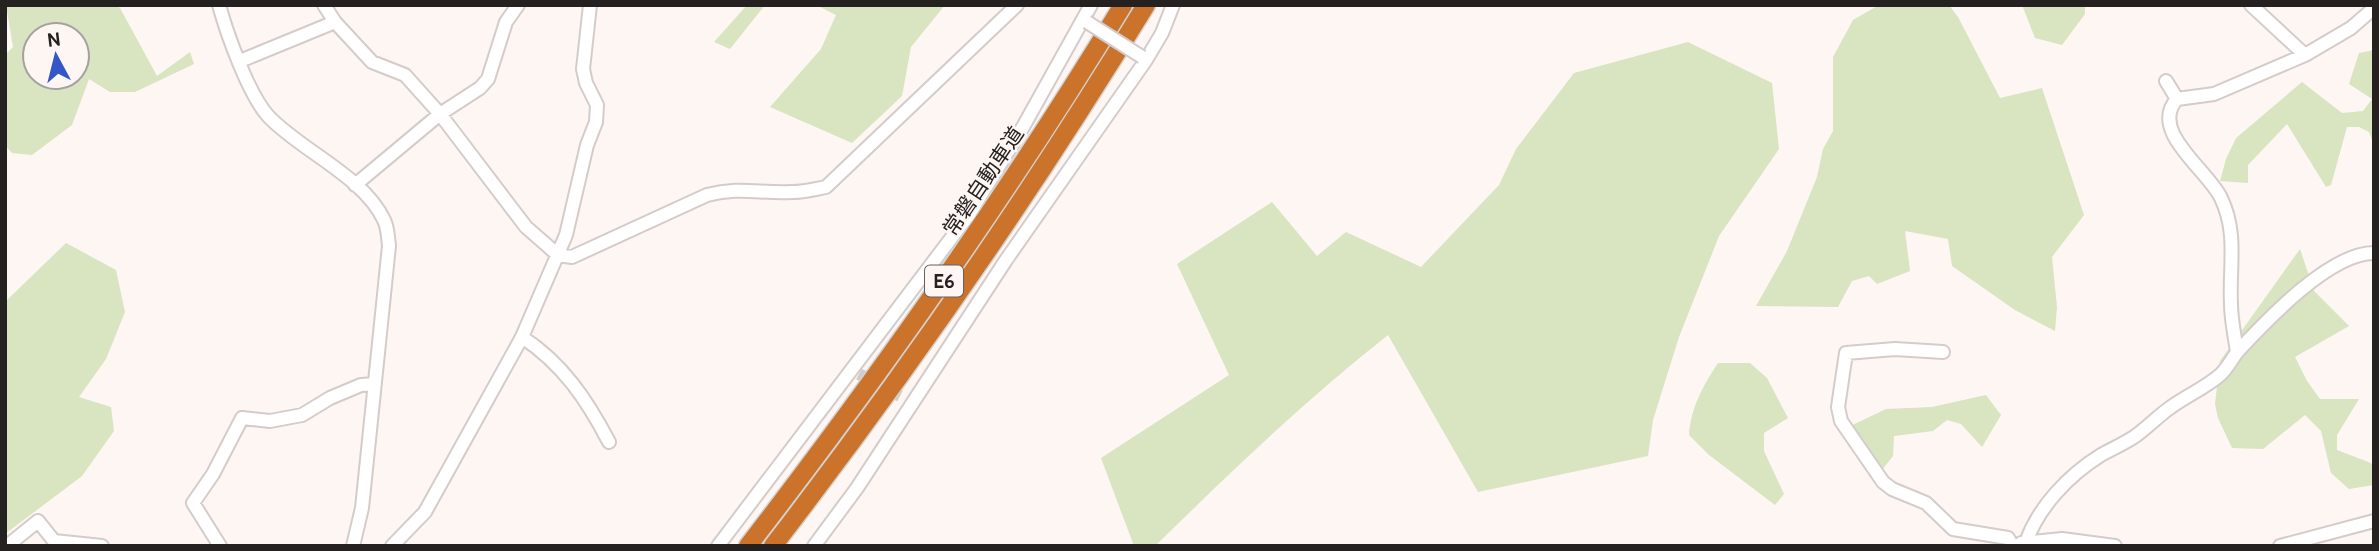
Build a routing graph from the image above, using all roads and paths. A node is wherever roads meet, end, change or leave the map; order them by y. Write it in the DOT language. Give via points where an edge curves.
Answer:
graph roads {
  1 [pos="219,5"];
  2 [pos="324,5"];
  3 [pos="518,5"];
  4 [pos="590,5"];
  5 [pos="1017,5"];
  6 [pos="1091,5"];
  7 [pos="1123,5"];
  8 [pos="1146,5"];
  9 [pos="1173,5"];
  10 [pos="2251,5"];
  11 [pos="2374,8"];
  12 [pos="1084,20"];
  13 [pos="335,22"];
  14 [pos="2305,55"];
  15 [pos="1144,58"];
  16 [pos="240,61"];
  17 [pos="2166,81"];
  18 [pos="2177,99"];
  19 [pos="440,114"];
  20 [pos="355,185"];
  21 [pos="2374,253"];
  22 [pos="558,256"];
  23 [pos="522,337"];
  24 [pos="1943,352"];
  25 [pos="2237,352"];
  26 [pos="376,384"];
  27 [pos="900,396"];
  28 [pos="913,403"];
  29 [pos="610,442"];
  30 [pos="2374,521"];
  31 [pos="2026,542"];
  32 [pos="7,546"];
  33 [pos="103,546"];
  34 [pos="220,546"];
  35 [pos="353,546"];
  36 [pos="392,546"];
  37 [pos="719,546"];
  38 [pos="748,546"];
  39 [pos="773,546"];
  40 [pos="814,546"];
  41 [pos="2011,546"];
  42 [pos="2115,546"];
  43 [pos="2280,546"];
  1 -- 16 [label="street"];
  2 -- 13 [label="street"];
  3 -- 19 [label="street" via="506,22 488,79"];
  4 -- 22 [label="street" via="583,69 597,105 596,122"];
  5 -- 22 [label="street" via="826,187 792,192 724,190 590,251"];
  6 -- 12 [label="street"];
  7 -- 38 [label="highway, 常磐自動車道 / E6" via="941,286"];
  8 -- 39 [label="highway, 常磐自動車道 / E6" via="958,295"];
  9 -- 15 [label="street" via="1162,33"];
  10 -- 14 [label="street"];
  11 -- 14 [label="street" via="2351,28"];
  12 -- 15 [label="street, bridge"];
  12 -- 37 [label="street" via="968,216 856,372"];
  13 -- 16 [label="street"];
  13 -- 19 [label="street" via="372,62 405,75"];
  14 -- 18 [label="street" via="2214,94"];
  15 -- 28 [label="street"];
  16 -- 20 [label="street" via="270,117"];
  17 -- 18 [label="street"];
  18 -- 25 [label="street" via="2168,111 2174,137 2220,196 2230,220 2230,303"];
  19 -- 20 [label="street"];
  19 -- 22 [label="street" via="526,227"];
  20 -- 26 [label="street" via="385,221 389,246"];
  21 -- 25 [label="street" via="2339,262 2289,298"];
  22 -- 23 [label="street"];
  23 -- 29 [label="street" via="571,379"];
  23 -- 36 [label="street" via="425,512"];
  24 -- 41 [label="street" via="1846,353 1838,407 1841,421 1892,489 1926,503 1953,529 2008,538"];
  25 -- 31 [label="street" via="2221,374 2074,477 2047,502"];
  26 -- 34 [label="street" via="361,385 302,415 270,421 242,418 193,503"];
  26 -- 35 [label="street" via="362,508"];
  27 -- 28 [label="street"];
  28 -- 40 [label="street"];
  30 -- 43 [label="street"];
  31 -- 41 [label="street"];
  31 -- 42 [label="street" via="2062,539"];
  32 -- 33 [label="street" via="38,521 54,541"];
}
